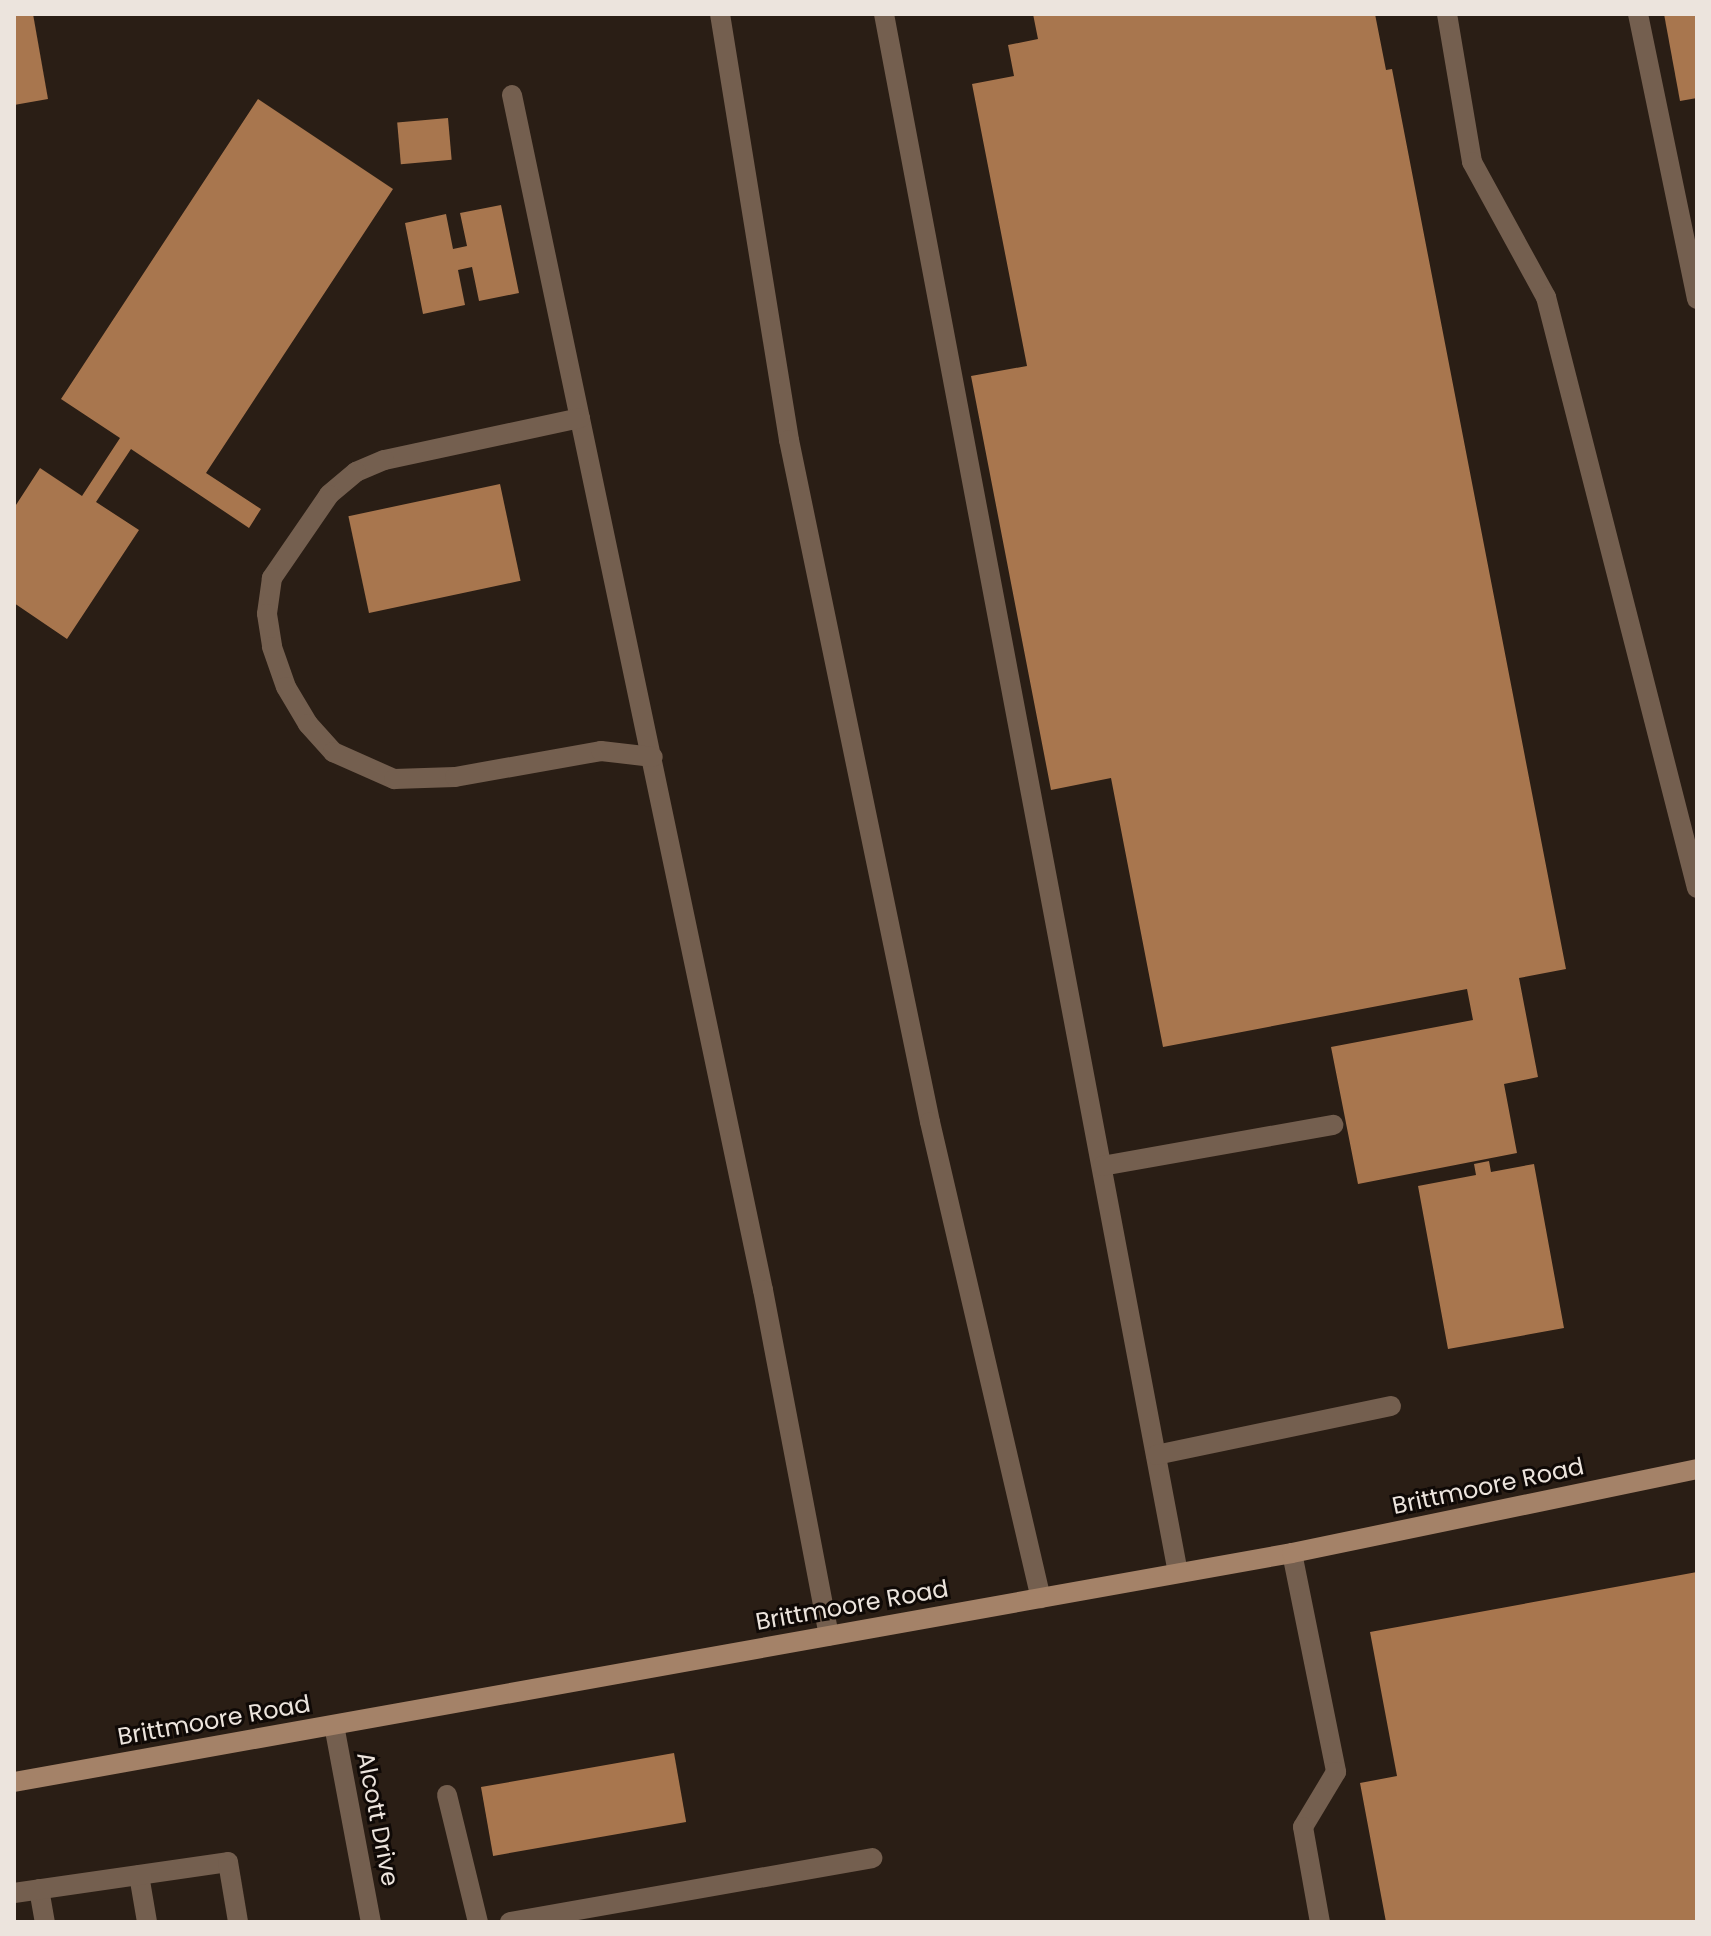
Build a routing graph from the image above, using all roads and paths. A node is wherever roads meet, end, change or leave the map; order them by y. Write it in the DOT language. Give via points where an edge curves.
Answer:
graph roads {
  1 [pos="720,14"];
  2 [pos="884,14"];
  3 [pos="1447,14"];
  4 [pos="1638,14"];
  5 [pos="512,95"];
  6 [pos="1688,202"];
  7 [pos="1697,299"];
  8 [pos="580,418"];
  9 [pos="653,757"];
  10 [pos="1697,888"];
  11 [pos="1333,1125"];
  12 [pos="1102,1166"];
  13 [pos="1391,1406"];
  14 [pos="1156,1455"];
  15 [pos="1697,1469"];
  16 [pos="1292,1553"];
  17 [pos="1178,1573"];
  18 [pos="1041,1598"];
  19 [pos="829,1636"];
  20 [pos="334,1725"];
  21 [pos="14,1782"];
  22 [pos="447,1795"];
  23 [pos="872,1858"];
  24 [pos="139,1875"];
  25 [pos="39,1889"];
  26 [pos="14,1893"];
  27 [pos="45,1922"];
  28 [pos="147,1922"];
  29 [pos="238,1922"];
  30 [pos="371,1922"];
  31 [pos="478,1922"];
  32 [pos="510,1922"];
  33 [pos="1320,1922"];
  1 -- 18 [label="street" via="789,440 930,1122"];
  2 -- 12 [label="street"];
  3 -- 10 [label="street" via="1472,162 1546,297"];
  4 -- 6 [label="street"];
  5 -- 8 [label="street"];
  6 -- 7 [label="street"];
  8 -- 9 [label="street"];
  8 -- 9 [label="street" via="384,460 356,472 329,495 272,578 267,614 272,647 286,687 333,752 394,779 455,777 588,752"];
  9 -- 19 [label="street"];
  11 -- 12 [label="street"];
  12 -- 14 [label="street"];
  13 -- 14 [label="street"];
  14 -- 17 [label="street"];
  15 -- 16 [label="main road, Brittmoore Road"];
  16 -- 17 [label="main road, Brittmoore Road"];
  16 -- 33 [label="street" via="1336,1772 1303,1827"];
  17 -- 18 [label="main road, Brittmoore Road"];
  18 -- 19 [label="main road, Brittmoore Road"];
  19 -- 20 [label="main road, Brittmoore Road"];
  20 -- 21 [label="main road, Brittmoore Road"];
  20 -- 30 [label="street, Alcott Drive"];
  22 -- 31 [label="street"];
  23 -- 32 [label="street"];
  24 -- 25 [label="street"];
  24 -- 28 [label="street"];
  24 -- 29 [label="street" via="228,1862"];
  25 -- 26 [label="street"];
  25 -- 27 [label="street"];
}
